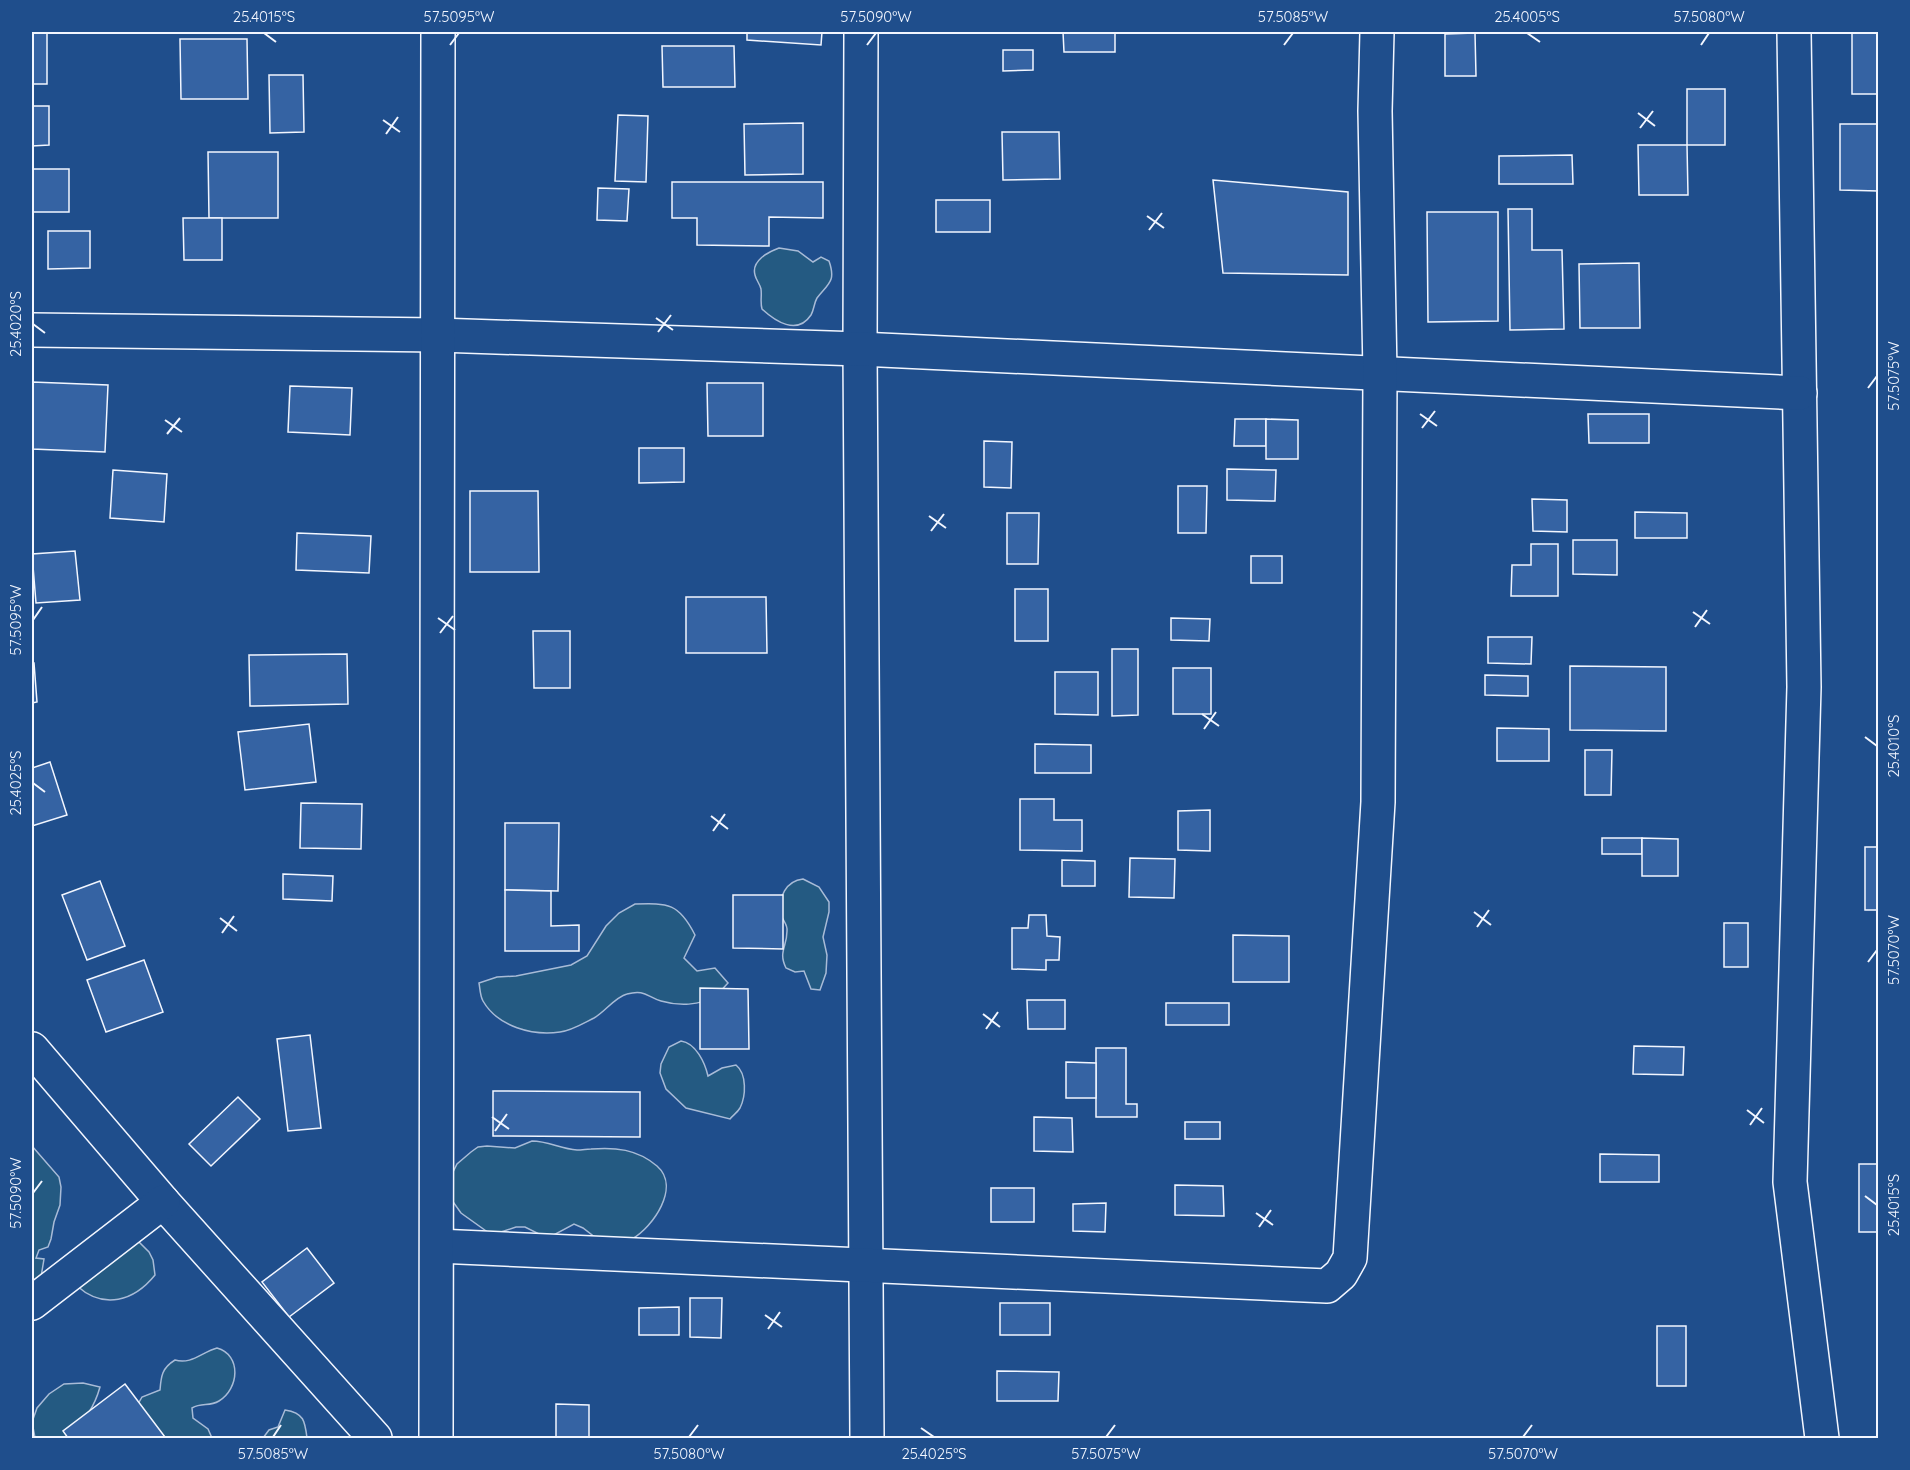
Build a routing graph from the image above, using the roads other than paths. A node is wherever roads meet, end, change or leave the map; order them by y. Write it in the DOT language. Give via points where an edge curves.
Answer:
graph roads {
  1 [pos="438,32"];
  2 [pos="861,32"];
  3 [pos="1377,32"];
  4 [pos="1794,32"];
  5 [pos="32,330"];
  6 [pos="438,335"];
  7 [pos="860,349"];
  8 [pos="1380,374"];
  9 [pos="1800,393"];
  10 [pos="32,1049"];
  11 [pos="163,1202"];
  12 [pos="437,1246"];
  13 [pos="866,1265"];
  14 [pos="32,1303"];
  15 [pos="375,1438"];
  16 [pos="436,1438"];
  17 [pos="867,1438"];
  18 [pos="1822,1438"];
  1 -- 6 [label="street"];
  2 -- 7 [label="street"];
  3 -- 8 [label="street"];
  4 -- 9 [label="street"];
  5 -- 6 [label="street"];
  6 -- 7 [label="street"];
  6 -- 12 [label="street"];
  7 -- 8 [label="street"];
  7 -- 13 [label="street"];
  8 -- 9 [label="street"];
  8 -- 13 [label="street" via="1378,802 1350,1258 1341,1274 1327,1286"];
  9 -- 18 [label="street" via="1804,687 1790,1182"];
  10 -- 11 [label="street"];
  11 -- 14 [label="street"];
  11 -- 15 [label="street"];
  12 -- 13 [label="street"];
  12 -- 16 [label="street"];
  13 -- 17 [label="street"];
}
